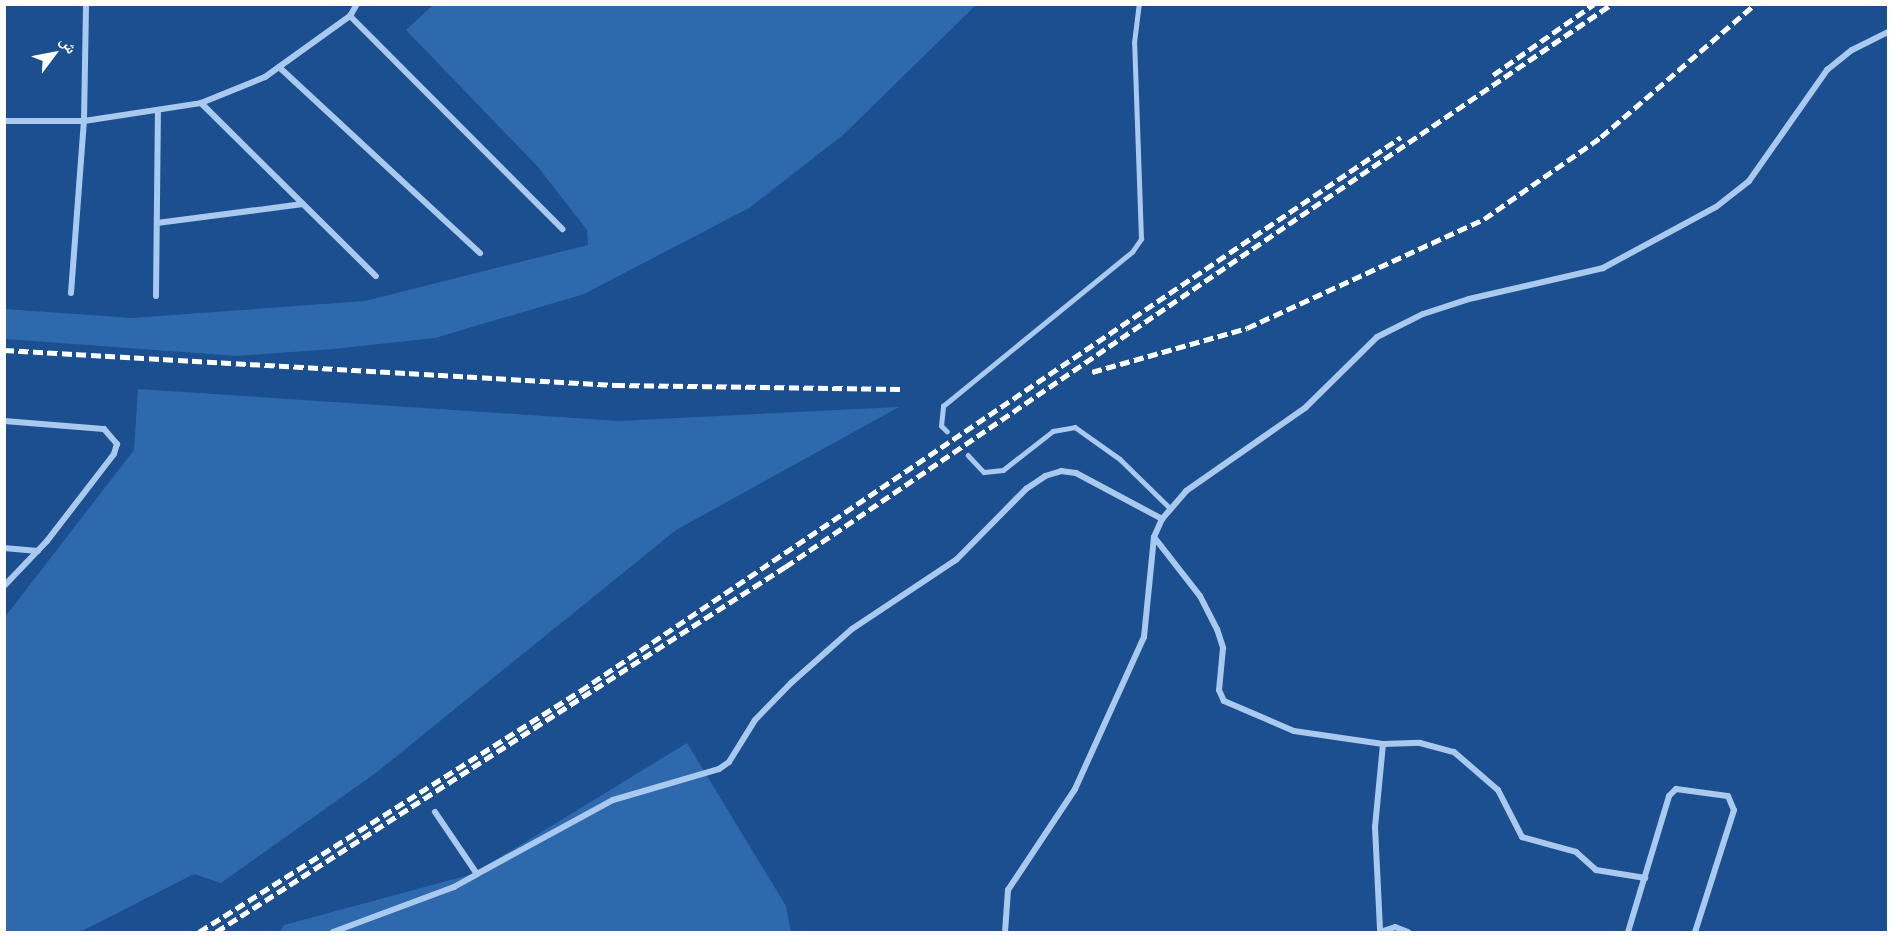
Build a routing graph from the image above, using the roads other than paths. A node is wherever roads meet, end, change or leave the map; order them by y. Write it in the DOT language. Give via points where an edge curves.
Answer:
graph roads {
  1 [pos="86,4"];
  2 [pos="357,4"];
  3 [pos="1139,4"];
  4 [pos="350,16"];
  5 [pos="1888,32"];
  6 [pos="279,68"];
  7 [pos="201,104"];
  8 [pos="159,110"];
  9 [pos="4,121"];
  10 [pos="84,121"];
  11 [pos="303,204"];
  12 [pos="157,223"];
  13 [pos="562,229"];
  14 [pos="480,253"];
  15 [pos="376,276"];
  16 [pos="71,293"];
  17 [pos="156,296"];
  18 [pos="4,421"];
  19 [pos="947,432"];
  20 [pos="968,456"];
  21 [pos="1170,508"];
  22 [pos="1162,519"];
  23 [pos="1154,537"];
  24 [pos="4,548"];
  25 [pos="38,551"];
  26 [pos="4,586"];
  27 [pos="1383,744"];
  28 [pos="435,812"];
  29 [pos="477,874"];
  30 [pos="1645,878"];
  31 [pos="1380,931"];
  32 [pos="333,933"];
  33 [pos="1005,933"];
  34 [pos="1408,933"];
  35 [pos="1628,933"];
  36 [pos="1695,933"];
  1 -- 10 [label="street"];
  2 -- 4 [label="street"];
  3 -- 19 [label="lane" via="1134,43 1141,239 1132,252 943,406 941,426"];
  4 -- 6 [label="street"];
  4 -- 13 [label="street"];
  5 -- 21 [label="street" via="1852,50 1827,70 1749,181 1716,207 1603,268 1468,299 1423,314 1377,337 1305,408 1214,469"];
  6 -- 7 [label="street"];
  6 -- 14 [label="street"];
  7 -- 8 [label="street"];
  7 -- 11 [label="street"];
  8 -- 10 [label="street"];
  8 -- 12 [label="street"];
  9 -- 10 [label="street"];
  10 -- 16 [label="street"];
  11 -- 12 [label="street"];
  11 -- 15 [label="street"];
  12 -- 17 [label="street"];
  18 -- 25 [label="street" via="104,429 117,444 114,454"];
  20 -- 21 [label="lane" via="984,472 1003,470 1053,431 1075,428 1120,459"];
  21 -- 22 [label="street"];
  22 -- 23 [label="street"];
  22 -- 29 [label="street" via="1076,473 1062,471 1045,476 1026,489 956,560 852,629 800,675 755,720 719,769 613,800"];
  23 -- 27 [label="street" via="1200,596 1217,629 1223,648 1219,690 1224,701 1294,731"];
  23 -- 33 [label="street" via="1144,637 1075,789 1008,890"];
  24 -- 25 [label="street"];
  25 -- 26 [label="street"];
  27 -- 30 [label="street" via="1420,743 1454,752 1498,790 1522,837 1576,852 1596,870"];
  27 -- 31 [label="street" via="1375,827"];
  28 -- 29 [label="street"];
  29 -- 32 [label="street" via="454,888"];
  30 -- 35 [label="street"];
  30 -- 36 [label="street" via="1672,791 1728,796 1734,810"];
  31 -- 34 [label="street" via="1395,927"];
}
